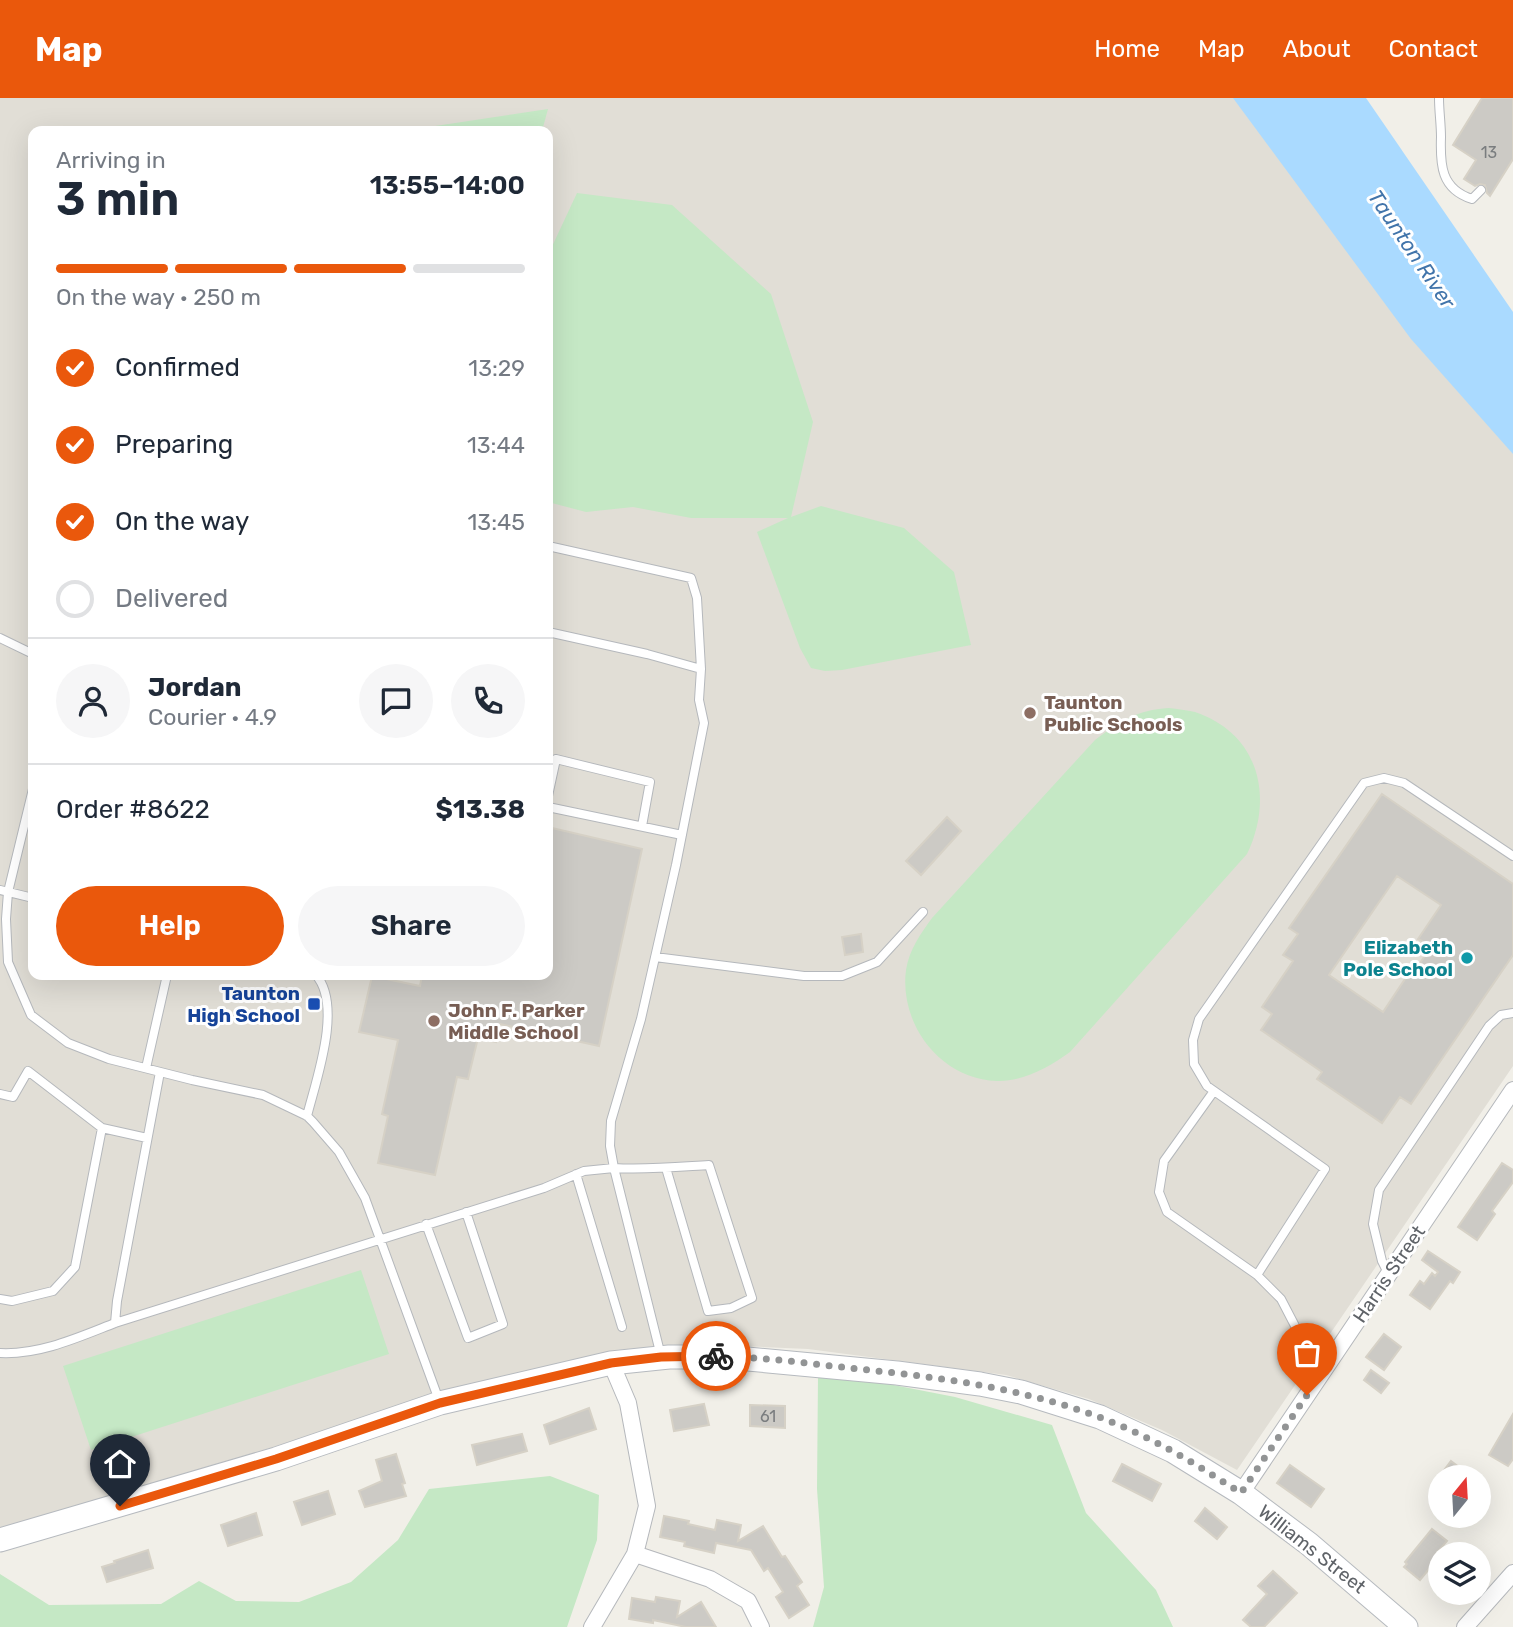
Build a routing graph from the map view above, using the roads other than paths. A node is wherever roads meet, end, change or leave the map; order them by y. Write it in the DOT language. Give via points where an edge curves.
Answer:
graph roads {
  1 [pos="1438,98"];
  2 [pos="1481,190"];
  3 [pos="553,547"];
  4 [pos="553,633"];
  5 [pos="0,638"];
  6 [pos="28,652"];
  7 [pos="701,669"];
  8 [pos="553,773"];
  9 [pos="28,807"];
  10 [pos="553,808"];
  11 [pos="642,826"];
  12 [pos="682,835"];
  13 [pos="1513,856"];
  14 [pos="4,891"];
  15 [pos="28,897"];
  16 [pos="923,912"];
  17 [pos="655,957"];
  18 [pos="166,980"];
  19 [pos="320,980"];
  20 [pos="1513,1013"];
  21 [pos="146,1068"];
  22 [pos="160,1072"];
  23 [pos="1513,1090"];
  24 [pos="1214,1091"];
  25 [pos="0,1094"];
  26 [pos="307,1116"];
  27 [pos="102,1128"];
  28 [pos="147,1138"];
  29 [pos="614,1168"];
  30 [pos="666,1168"];
  31 [pos="576,1174"];
  32 [pos="466,1212"];
  33 [pos="426,1224"];
  34 [pos="380,1240"];
  35 [pos="1388,1274"];
  36 [pos="1257,1275"];
  37 [pos="0,1299"];
  38 [pos="115,1323"];
  39 [pos="622,1327"];
  40 [pos="0,1353"];
  41 [pos="661,1357"];
  42 [pos="611,1363"];
  43 [pos="1320,1375"];
  44 [pos="440,1403"];
  45 [pos="1241,1493"];
  46 [pos="0,1540"];
  47 [pos="635,1554"];
  48 [pos="1513,1573"];
  49 [pos="592,1627"];
  50 [pos="761,1627"];
  51 [pos="1406,1627"];
  52 [pos="1465,1627"];
  1 -- 2 [label="lane" via="1444,175 1458,194 1472,199"];
  3 -- 7 [label="lane" via="691,578 697,598"];
  4 -- 7 [label="lane"];
  5 -- 6 [label="lane"];
  7 -- 12 [label="lane" via="699,700 704,723"];
  8 -- 11 [label="lane" via="556,759 650,782"];
  9 -- 14 [label="lane"];
  10 -- 11 [label="lane"];
  11 -- 12 [label="lane"];
  12 -- 17 [label="lane"];
  13 -- 24 [label="lane" via="1404,783 1384,778 1364,783 1199,1019 1193,1040 1194,1064"];
  14 -- 15 [label="lane"];
  14 -- 21 [label="lane" via="8,962 32,1015 68,1043"];
  16 -- 17 [label="lane" via="877,962 842,976 804,976"];
  17 -- 29 [label="lane" via="611,1121"];
  18 -- 21 [label="lane"];
  19 -- 26 [label="lane" via="329,1011"];
  20 -- 35 [label="lane" via="1489,1026 1379,1190 1373,1224"];
  21 -- 22 [label="lane"];
  22 -- 26 [label="lane" via="263,1095"];
  22 -- 28 [label="lane"];
  23 -- 35 [label="street, Harris Street"];
  24 -- 36 [label="lane" via="1164,1161 1159,1192 1167,1212"];
  24 -- 36 [label="lane" via="1325,1169"];
  25 -- 27 [label="lane" via="13,1097 28,1071"];
  26 -- 34 [label="lane" via="325,1133 354,1176"];
  27 -- 28 [label="lane"];
  27 -- 37 [label="lane" via="75,1267 53,1291 12,1301"];
  28 -- 38 [label="lane"];
  29 -- 30 [label="lane"];
  29 -- 31 [label="lane"];
  29 -- 41 [label="lane"];
  30 -- 30 [label="lane" via="709,1165 752,1298 731,1308 708,1311"];
  31 -- 32 [label="lane"];
  31 -- 39 [label="lane"];
  32 -- 33 [label="lane"];
  32 -- 33 [label="lane" via="503,1324 468,1338"];
  33 -- 34 [label="lane"];
  34 -- 38 [label="lane"];
  34 -- 44 [label="lane"];
  35 -- 43 [label="street, Harris Street"];
  36 -- 43 [label="lane" via="1281,1299"];
  38 -- 40 [label="lane" via="46,1347"];
  41 -- 42 [label="street, Williams Street"];
  41 -- 45 [label="street, Williams Street" via="785,1361 1021,1392 1138,1433"];
  42 -- 44 [label="street, Williams Street"];
  42 -- 47 [label="street" via="628,1403 647,1506"];
  43 -- 45 [label="street, Harris Street"];
  44 -- 46 [label="street, Williams Street" via="276,1459"];
  45 -- 51 [label="street, Williams Street" via="1310,1544"];
  47 -- 49 [label="street"];
  47 -- 50 [label="street" via="710,1579 748,1601"];
  48 -- 52 [label="street"];
}
